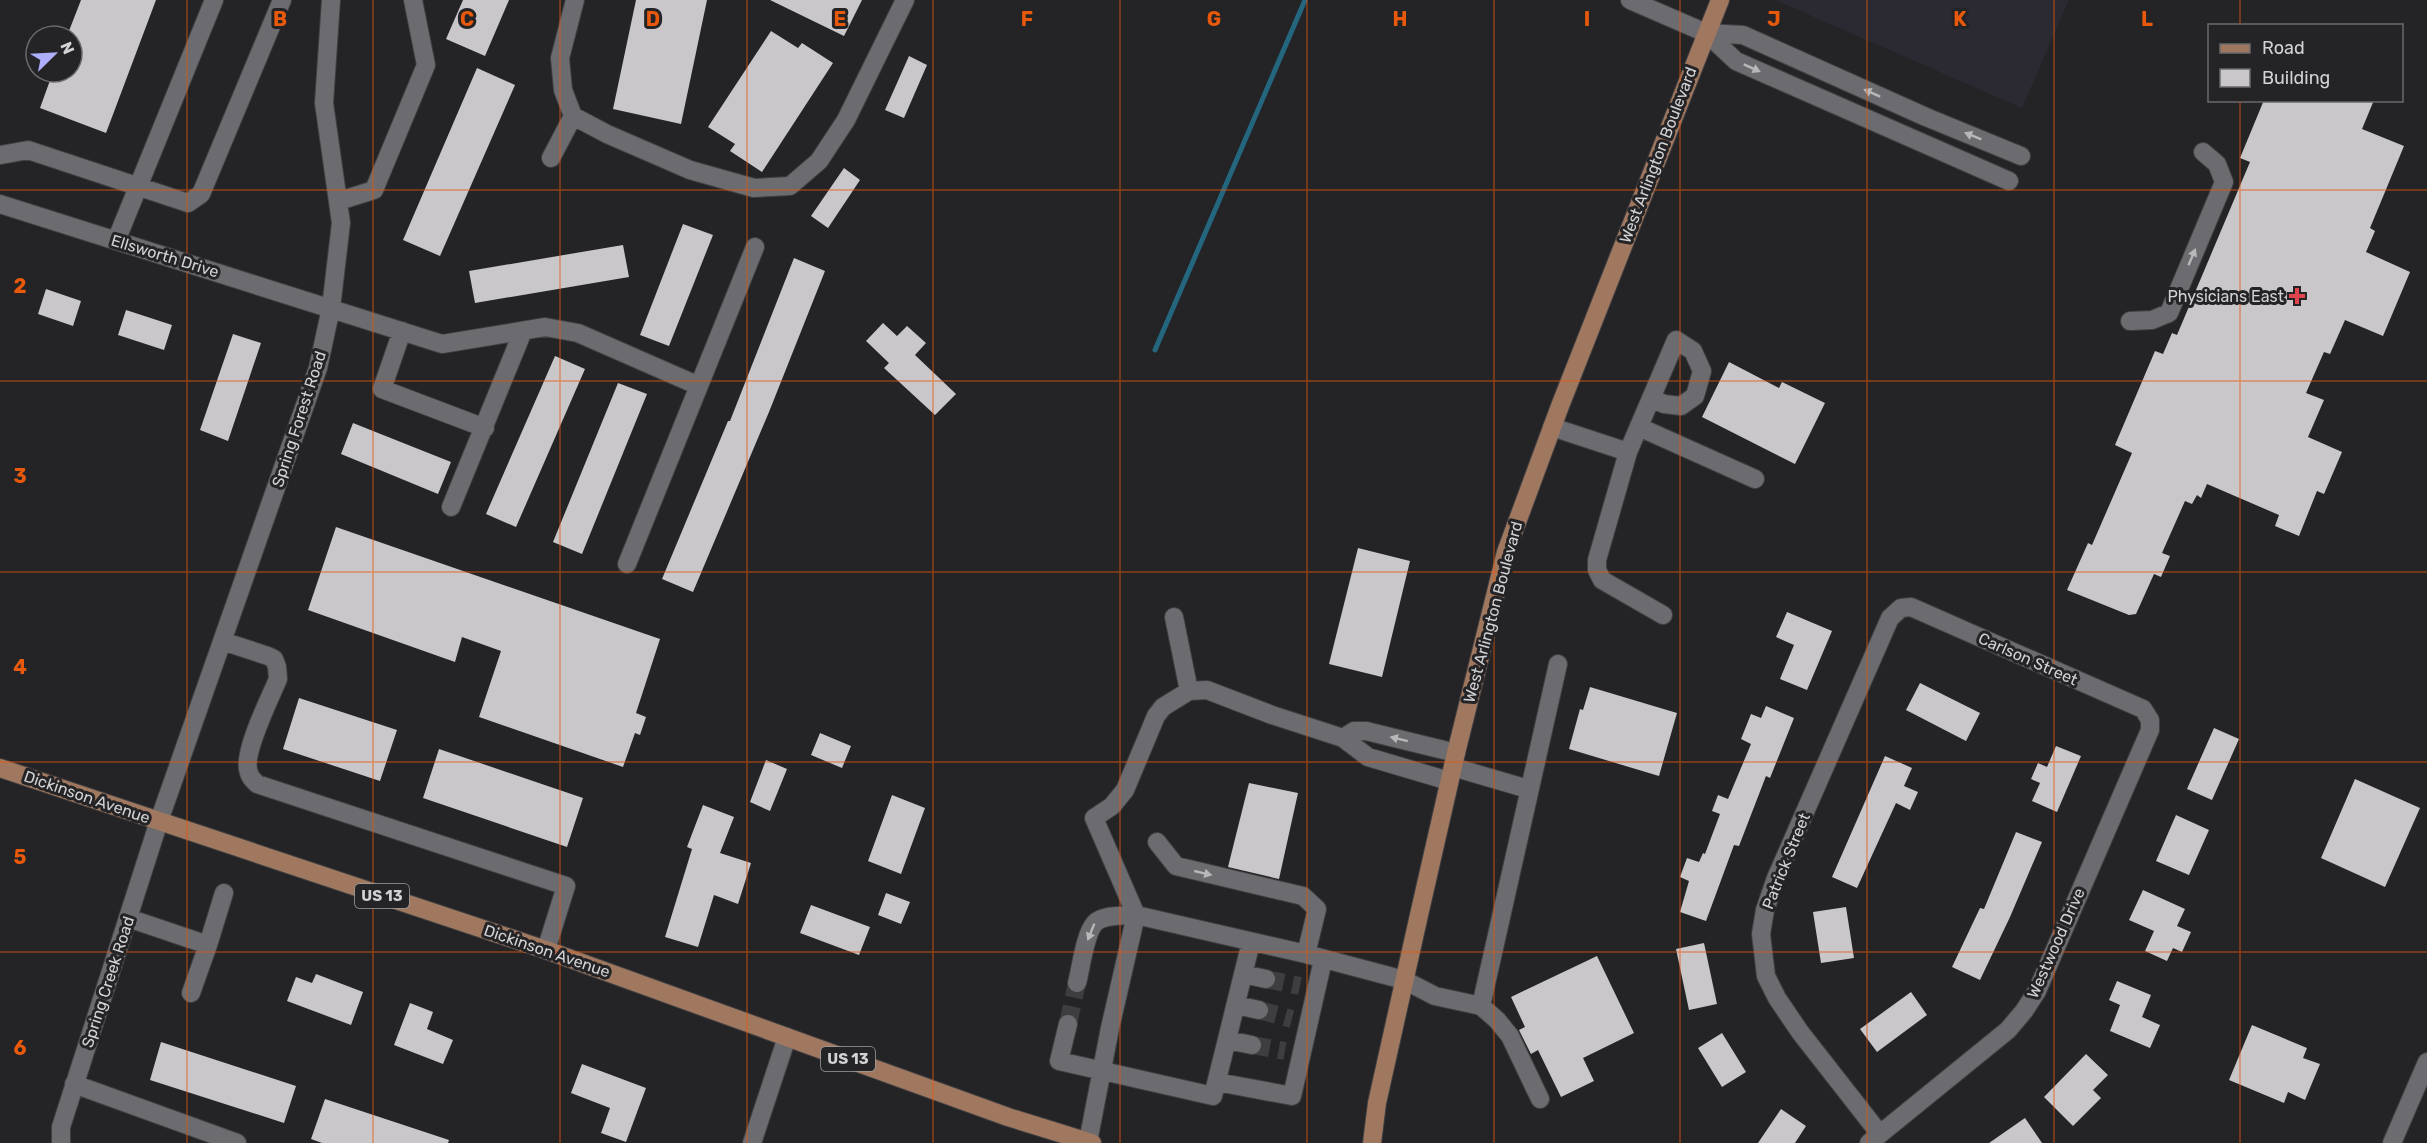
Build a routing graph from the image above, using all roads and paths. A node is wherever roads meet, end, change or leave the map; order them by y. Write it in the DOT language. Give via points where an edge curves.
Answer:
graph roads {
  1 [pos="214,0"];
  2 [pos="282,0"];
  3 [pos="331,0"];
  4 [pos="413,0"];
  5 [pos="576,0"];
  6 [pos="905,0"];
  7 [pos="1630,0"];
  8 [pos="1720,0"];
  9 [pos="1706,33"];
  10 [pos="573,116"];
  11 [pos="2203,152"];
  12 [pos="0,156"];
  13 [pos="2021,156"];
  14 [pos="551,158"];
  15 [pos="2009,181"];
  16 [pos="138,187"];
  17 [pos="339,201"];
  18 [pos="0,204"];
  19 [pos="116,240"];
  20 [pos="755,247"];
  21 [pos="331,308"];
  22 [pos="2130,321"];
  23 [pos="402,331"];
  24 [pos="523,331"];
  25 [pos="699,386"];
  26 [pos="1651,398"];
  27 [pos="1552,427"];
  28 [pos="1639,427"];
  29 [pos="485,428"];
  30 [pos="1628,452"];
  31 [pos="1755,479"];
  32 [pos="451,507"];
  33 [pos="627,564"];
  34 [pos="1901,608"];
  35 [pos="1663,615"];
  36 [pos="1174,617"];
  37 [pos="222,641"];
  38 [pos="1558,664"];
  39 [pos="1189,691"];
  40 [pos="2150,720"];
  41 [pos="1343,738"];
  42 [pos="1452,767"];
  43 [pos="0,768"];
  44 [pos="1528,789"];
  45 [pos="159,821"];
  46 [pos="1157,842"];
  47 [pos="224,893"];
  48 [pos="1136,915"];
  49 [pos="128,918"];
  50 [pos="1251,942"];
  51 [pos="208,945"];
  52 [pos="546,950"];
  53 [pos="1314,957"];
  54 [pos="1243,974"];
  55 [pos="1266,979"];
  56 [pos="1404,980"];
  57 [pos="1077,983"];
  58 [pos="190,993"];
  59 [pos="1236,1005"];
  60 [pos="1481,1006"];
  61 [pos="1259,1010"];
  62 [pos="1068,1024"];
  63 [pos="787,1037"];
  64 [pos="1227,1040"];
  65 [pos="1251,1045"];
  66 [pos="1102,1071"];
  67 [pos="2425,1072"];
  68 [pos="1217,1082"];
  69 [pos="75,1084"];
  70 [pos="1540,1099"];
  71 [pos="1874,1138"];
  72 [pos="1090,1142"];
  73 [pos="61,1143"];
  74 [pos="237,1143"];
  75 [pos="752,1143"];
  76 [pos="1372,1143"];
  77 [pos="2392,1143"];
  1 -- 16 [label="street"];
  2 -- 16 [label="street" via="201,194 188,203"];
  3 -- 17 [label="street, Spring Forest Road" via="324,103"];
  4 -- 17 [label="street" via="426,65 374,190"];
  5 -- 10 [label="street" via="560,58 563,90"];
  6 -- 10 [label="street" via="846,120 819,161 790,186 754,188 690,170"];
  7 -- 9 [label="street"];
  8 -- 9 [label="main road, West Arlington Boulevard"];
  13 -- 9 [label="street, one-way" via="1743,35"];
  9 -- 15 [label="street, one-way" via="1736,61"];
  9 -- 27 [label="main road, West Arlington Boulevard"];
  10 -- 14 [label="street"];
  22 -- 11 [label="street, one-way" via="2152,320 2169,313 2224,182 2217,164"];
  12 -- 16 [label="street" via="28,150"];
  16 -- 19 [label="street"];
  17 -- 21 [label="street, Spring Forest Road" via="341,223"];
  18 -- 19 [label="street, Ellsworth Drive"];
  19 -- 21 [label="street, Ellsworth Drive"];
  20 -- 25 [label="street"];
  21 -- 23 [label="street, Ellsworth Drive"];
  21 -- 37 [label="street, Spring Forest Road" via="318,368"];
  23 -- 24 [label="street, Ellsworth Drive" via="442,344"];
  23 -- 29 [label="street" via="382,389"];
  24 -- 25 [label="street, Ellsworth Drive" via="545,327 578,333"];
  24 -- 29 [label="street"];
  25 -- 33 [label="street"];
  26 -- 28 [label="street"];
  27 -- 30 [label="street"];
  27 -- 42 [label="main road, West Arlington Boulevard" via="1506,552"];
  28 -- 30 [label="street"];
  28 -- 31 [label="street"];
  29 -- 32 [label="street"];
  30 -- 35 [label="street" via="1597,570 1602,580"];
  34 -- 40 [label="street, Carlson Street" via="1911,608 2143,710"];
  34 -- 71 [label="street, Patrick Street" via="1890,618 1776,878 1761,934 1766,976 1776,998"];
  36 -- 39 [label="street"];
  37 -- 45 [label="street, Spring Forest Road"];
  37 -- 52 [label="street" via="268,656 277,667 278,679 249,752 247,766 257,784 566,886"];
  38 -- 44 [label="street"];
  39 -- 41 [label="street" via="1207,690"];
  39 -- 48 [label="street" via="1156,716 1125,790 1112,806 1094,818"];
  40 -- 71 [label="street, Westwood Drive" via="2150,730 2037,991 2024,1011 2008,1030"];
  41 -- 42 [label="street" via="1368,758"];
  42 -- 41 [label="street, one-way" via="1366,731 1354,731"];
  42 -- 44 [label="street"];
  42 -- 56 [label="main road, West Arlington Boulevard"];
  43 -- 45 [label="main road, Dickinson Avenue / US 13"];
  44 -- 60 [label="street"];
  45 -- 49 [label="street, Spring Creek Road"];
  45 -- 52 [label="main road, Dickinson Avenue / US 13"];
  46 -- 53 [label="street, one-way" via="1176,866 1303,896 1317,909"];
  47 -- 51 [label="street"];
  48 -- 50 [label="street"];
  48 -- 57 [label="street, one-way" via="1095,922"];
  48 -- 66 [label="street"];
  49 -- 51 [label="street"];
  49 -- 69 [label="street, Spring Creek Road"];
  50 -- 53 [label="street"];
  50 -- 54 [label="street"];
  51 -- 58 [label="street"];
  52 -- 63 [label="main road, Dickinson Avenue / US 13"];
  53 -- 56 [label="street"];
  53 -- 68 [label="street" via="1293,1053 1292,1096"];
  54 -- 55 [label="street"];
  54 -- 59 [label="street"];
  56 -- 60 [label="street" via="1435,996"];
  56 -- 76 [label="main road, West Arlington Boulevard"];
  59 -- 61 [label="street"];
  59 -- 64 [label="street"];
  60 -- 70 [label="street" via="1510,1036"];
  62 -- 66 [label="street" via="1059,1060"];
  63 -- 72 [label="main road, Dickinson Avenue / US 13" via="1008,1117"];
  63 -- 75 [label="street"];
  64 -- 65 [label="street"];
  64 -- 68 [label="street"];
  66 -- 68 [label="street" via="1213,1096"];
  66 -- 72 [label="street"];
  67 -- 77 [label="street"];
  69 -- 73 [label="street, Spring Creek Road" via="61,1127"];
  69 -- 74 [label="street"];
}
